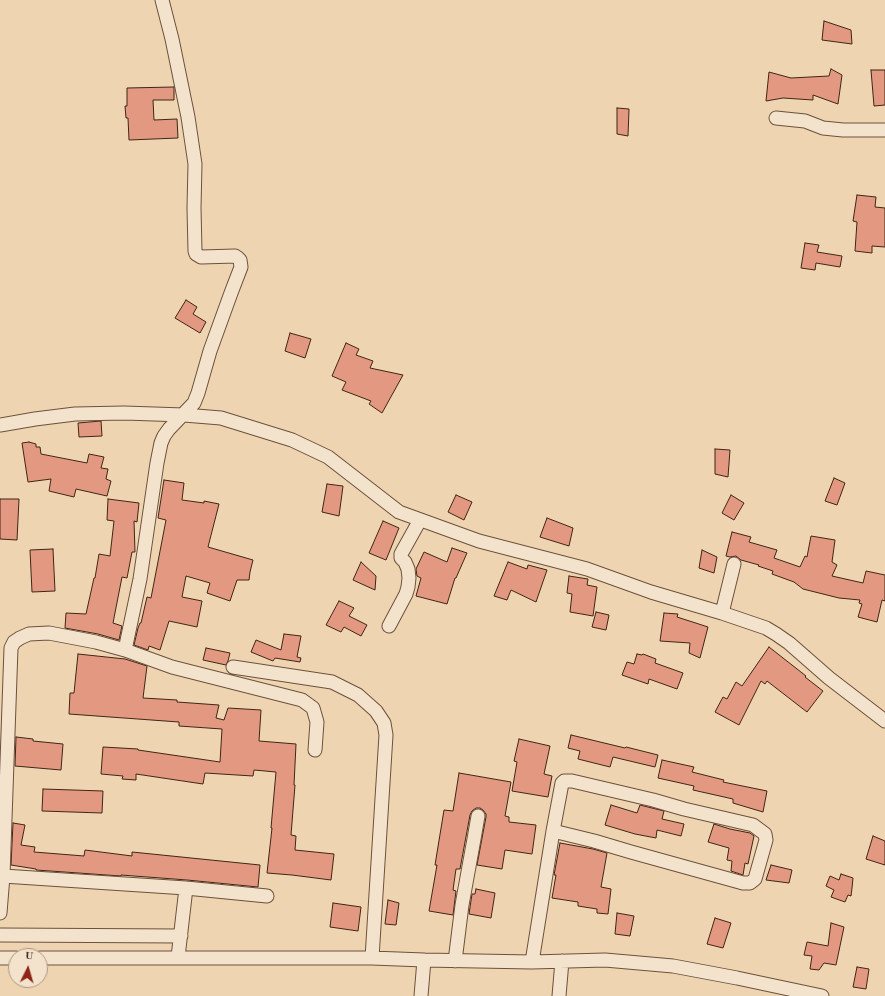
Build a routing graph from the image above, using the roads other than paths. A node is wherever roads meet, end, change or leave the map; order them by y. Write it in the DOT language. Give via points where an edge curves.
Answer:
graph roads {
  1 [pos="162,0"];
  2 [pos="776,118"];
  3 [pos="885,130"];
  4 [pos="184,415"];
  5 [pos="0,425"];
  6 [pos="420,520"];
  7 [pos="734,564"];
  8 [pos="722,611"];
  9 [pos="389,626"];
  10 [pos="125,650"];
  11 [pos="232,667"];
  12 [pos="885,721"];
  13 [pos="314,750"];
  14 [pos="478,816"];
  15 [pos="553,831"];
  16 [pos="3,876"];
  17 [pos="186,888"];
  18 [pos="267,896"];
  19 [pos="0,913"];
  20 [pos="0,935"];
  21 [pos="181,936"];
  22 [pos="178,957"];
  23 [pos="48,958"];
  24 [pos="372,958"];
  25 [pos="424,960"];
  26 [pos="455,960"];
  27 [pos="562,961"];
  28 [pos="532,962"];
  29 [pos="420,996"];
  30 [pos="559,996"];
  31 [pos="822,996"];
  1 -- 4 [label="street" via="188,117 195,164 195,251 201,256 235,256 240,260 241,267 210,351 196,398"];
  2 -- 3 [label="street" via="805,121 823,128"];
  4 -- 5 [label="street" via="124,412 75,414"];
  4 -- 6 [label="street" via="221,418 292,440 328,457 399,512"];
  4 -- 10 [label="street" via="167,432 161,444 140,579"];
  6 -- 8 [label="street" via="479,541 587,569 651,592"];
  6 -- 9 [label="street" via="401,554 408,569 408,587"];
  7 -- 8 [label="street"];
  8 -- 12 [label="street" via="776,634"];
  10 -- 13 [label="street" via="172,667 302,700 313,708 317,722"];
  10 -- 16 [label="street" via="49,633 29,634 14,642"];
  11 -- 24 [label="street" via="332,682 358,695 376,711 384,723 386,735"];
  14 -- 26 [label="street"];
  15 -- 15 [label="street" via="562,783 567,780 753,825 765,834 766,840 755,878 750,883 743,883"];
  15 -- 28 [label="street"];
  16 -- 17 [label="street"];
  16 -- 19 [label="street"];
  17 -- 18 [label="street"];
  17 -- 21 [label="street"];
  20 -- 21 [label="street"];
  21 -- 22 [label="street"];
  22 -- 23 [label="street"];
  22 -- 24 [label="street"];
  24 -- 25 [label="street"];
  25 -- 26 [label="street"];
  25 -- 29 [label="street"];
  26 -- 28 [label="street"];
  27 -- 28 [label="street"];
  27 -- 30 [label="street"];
  27 -- 31 [label="street" via="605,960 673,966"];
}
